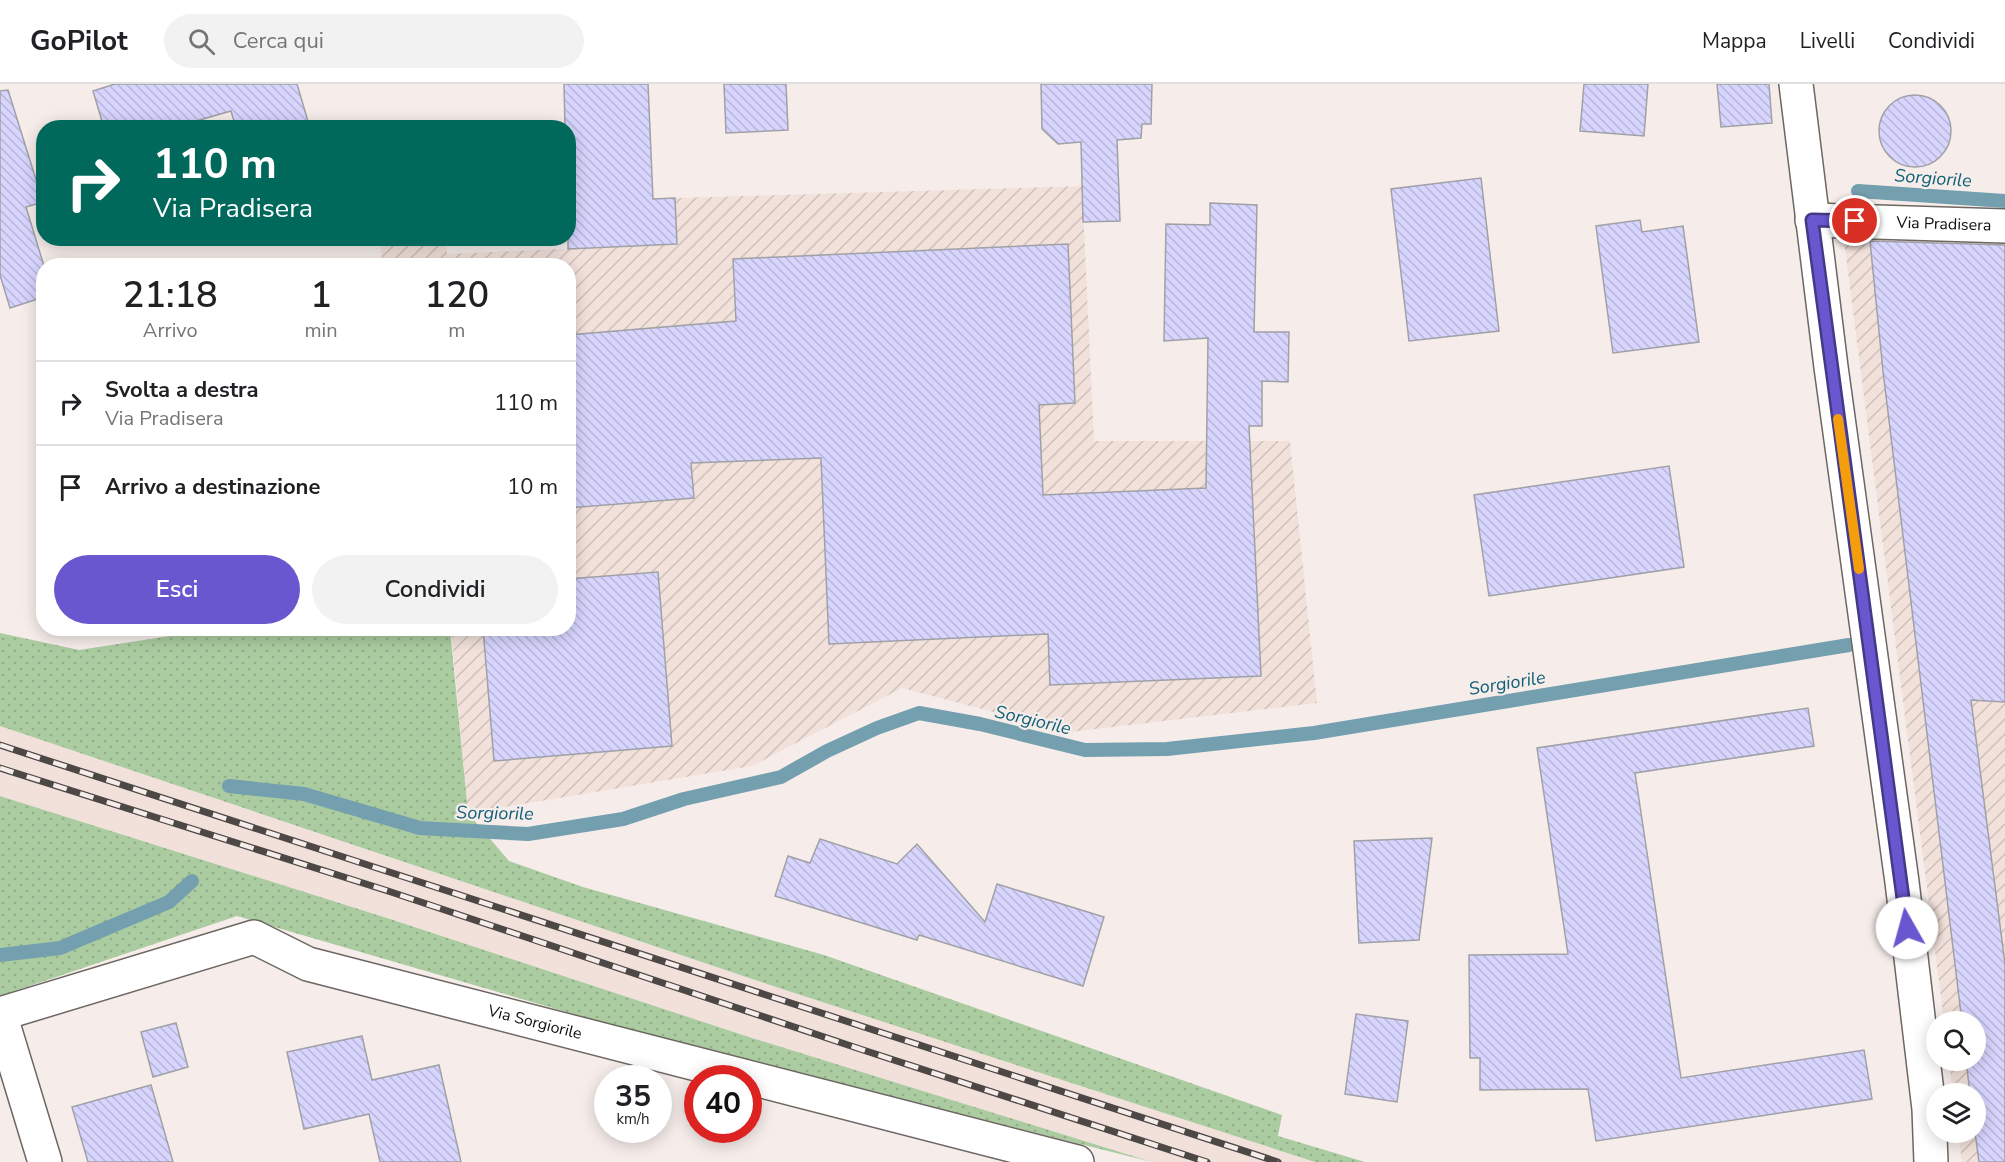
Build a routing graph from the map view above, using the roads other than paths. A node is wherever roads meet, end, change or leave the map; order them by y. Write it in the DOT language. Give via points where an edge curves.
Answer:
graph roads {
  1 [pos="1796,84"];
  2 [pos="1812,220"];
  3 [pos="2005,226"];
  4 [pos="0,1014"];
  5 [pos="45,1162"];
  6 [pos="1077,1162"];
  7 [pos="1931,1162"];
  1 -- 2 [label="street"];
  2 -- 3 [label="street, Via Pradisera"];
  2 -- 7 [label="street" via="1902,882 1929,1109"];
  4 -- 5 [label="street"];
  4 -- 6 [label="street, Via Sorgiorile" via="254,937 308,964"];
}
